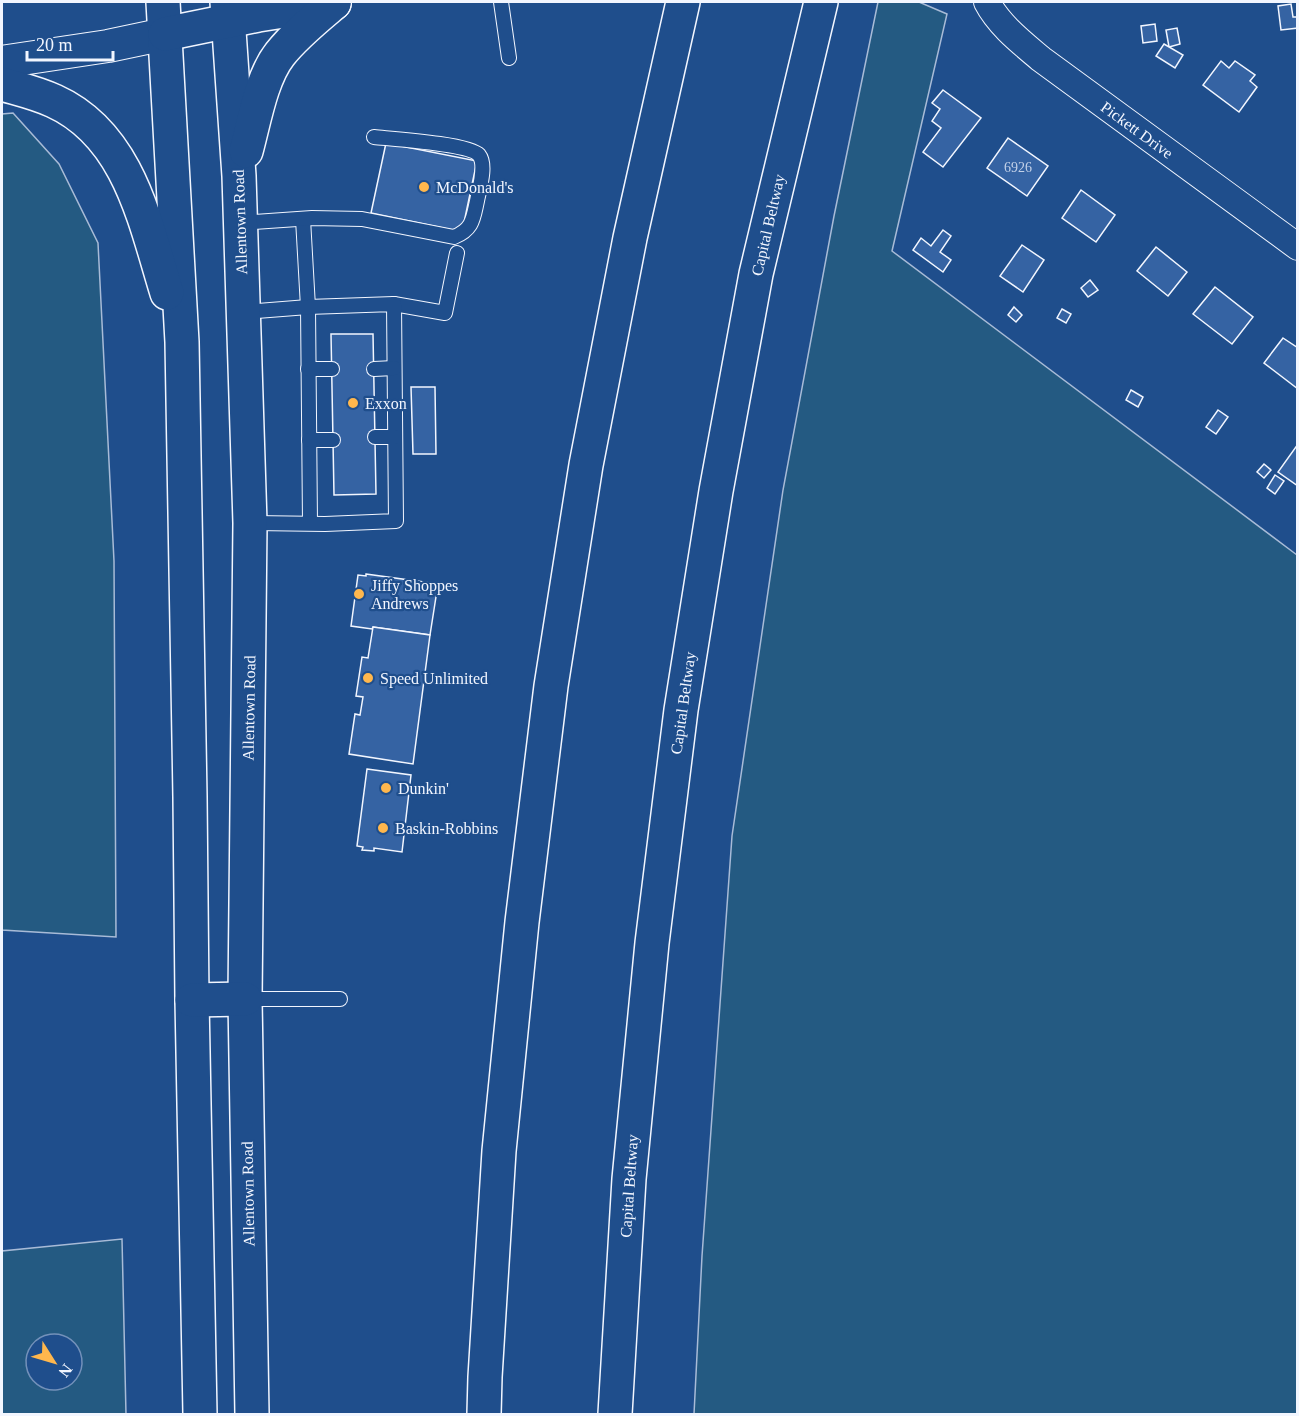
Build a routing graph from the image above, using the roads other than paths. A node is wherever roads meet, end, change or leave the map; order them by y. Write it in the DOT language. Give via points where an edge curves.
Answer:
graph roads {
  1 [pos="163,2"];
  2 [pos="339,2"];
  3 [pos="501,2"];
  4 [pos="683,2"];
  5 [pos="821,2"];
  6 [pos="987,2"];
  7 [pos="227,11"];
  8 [pos="165,34"];
  9 [pos="509,58"];
  10 [pos="2,62"];
  11 [pos="2,84"];
  12 [pos="374,137"];
  13 [pos="239,176"];
  14 [pos="308,218"];
  15 [pos="241,223"];
  16 [pos="1298,247"];
  17 [pos="457,253"];
  18 [pos="394,304"];
  19 [pos="308,307"];
  20 [pos="243,312"];
  21 [pos="182,342"];
  22 [pos="394,368"];
  23 [pos="308,369"];
  24 [pos="332,369"];
  25 [pos="374,369"];
  26 [pos="375,437"];
  27 [pos="395,437"];
  28 [pos="309,440"];
  29 [pos="333,440"];
  30 [pos="250,523"];
  31 [pos="310,523"];
  32 [pos="245,999"];
  33 [pos="340,999"];
  34 [pos="192,1000"];
  35 [pos="200,1414"];
  36 [pos="252,1414"];
  37 [pos="484,1414"];
  38 [pos="615,1414"];
  1 -- 8 [label="main road"];
  2 -- 7 [label="main road"];
  2 -- 13 [label="main road" via="289,44 271,68"];
  3 -- 9 [label="lane"];
  4 -- 37 [label="main road" via="630,238 586,465 551,686 500,1140"];
  5 -- 38 [label="main road, Capital Beltway" via="756,274 681,710 652,943 629,1179"];
  6 -- 16 [label="street, Pickett Drive" via="1015,37 1041,59"];
  7 -- 8 [label="main road"];
  7 -- 13 [label="main road, Allentown Road"];
  8 -- 10 [label="street"];
  8 -- 21 [label="main road"];
  11 -- 21 [label="main road" via="39,94 74,112 90,124 118,158 138,203"];
  12 -- 14 [label="lane" via="450,146 478,155 482,164 481,184 471,225 454,237 362,219"];
  13 -- 15 [label="main road, Allentown Road"];
  14 -- 15 [label="lane"];
  14 -- 19 [label="lane"];
  15 -- 20 [label="main road, Allentown Road"];
  17 -- 18 [label="lane" via="445,313"];
  18 -- 19 [label="lane"];
  18 -- 22 [label="lane"];
  19 -- 20 [label="lane"];
  19 -- 23 [label="lane"];
  20 -- 30 [label="main road, Allentown Road"];
  21 -- 34 [label="main road"];
  22 -- 25 [label="lane"];
  22 -- 27 [label="lane"];
  23 -- 24 [label="lane"];
  23 -- 28 [label="lane"];
  26 -- 27 [label="lane"];
  27 -- 31 [label="lane" via="396,521"];
  28 -- 29 [label="lane"];
  28 -- 31 [label="lane"];
  30 -- 31 [label="lane"];
  30 -- 32 [label="main road, Allentown Road"];
  32 -- 33 [label="lane"];
  32 -- 34 [label="main road"];
  32 -- 36 [label="main road, Allentown Road"];
  34 -- 35 [label="main road"];
}
